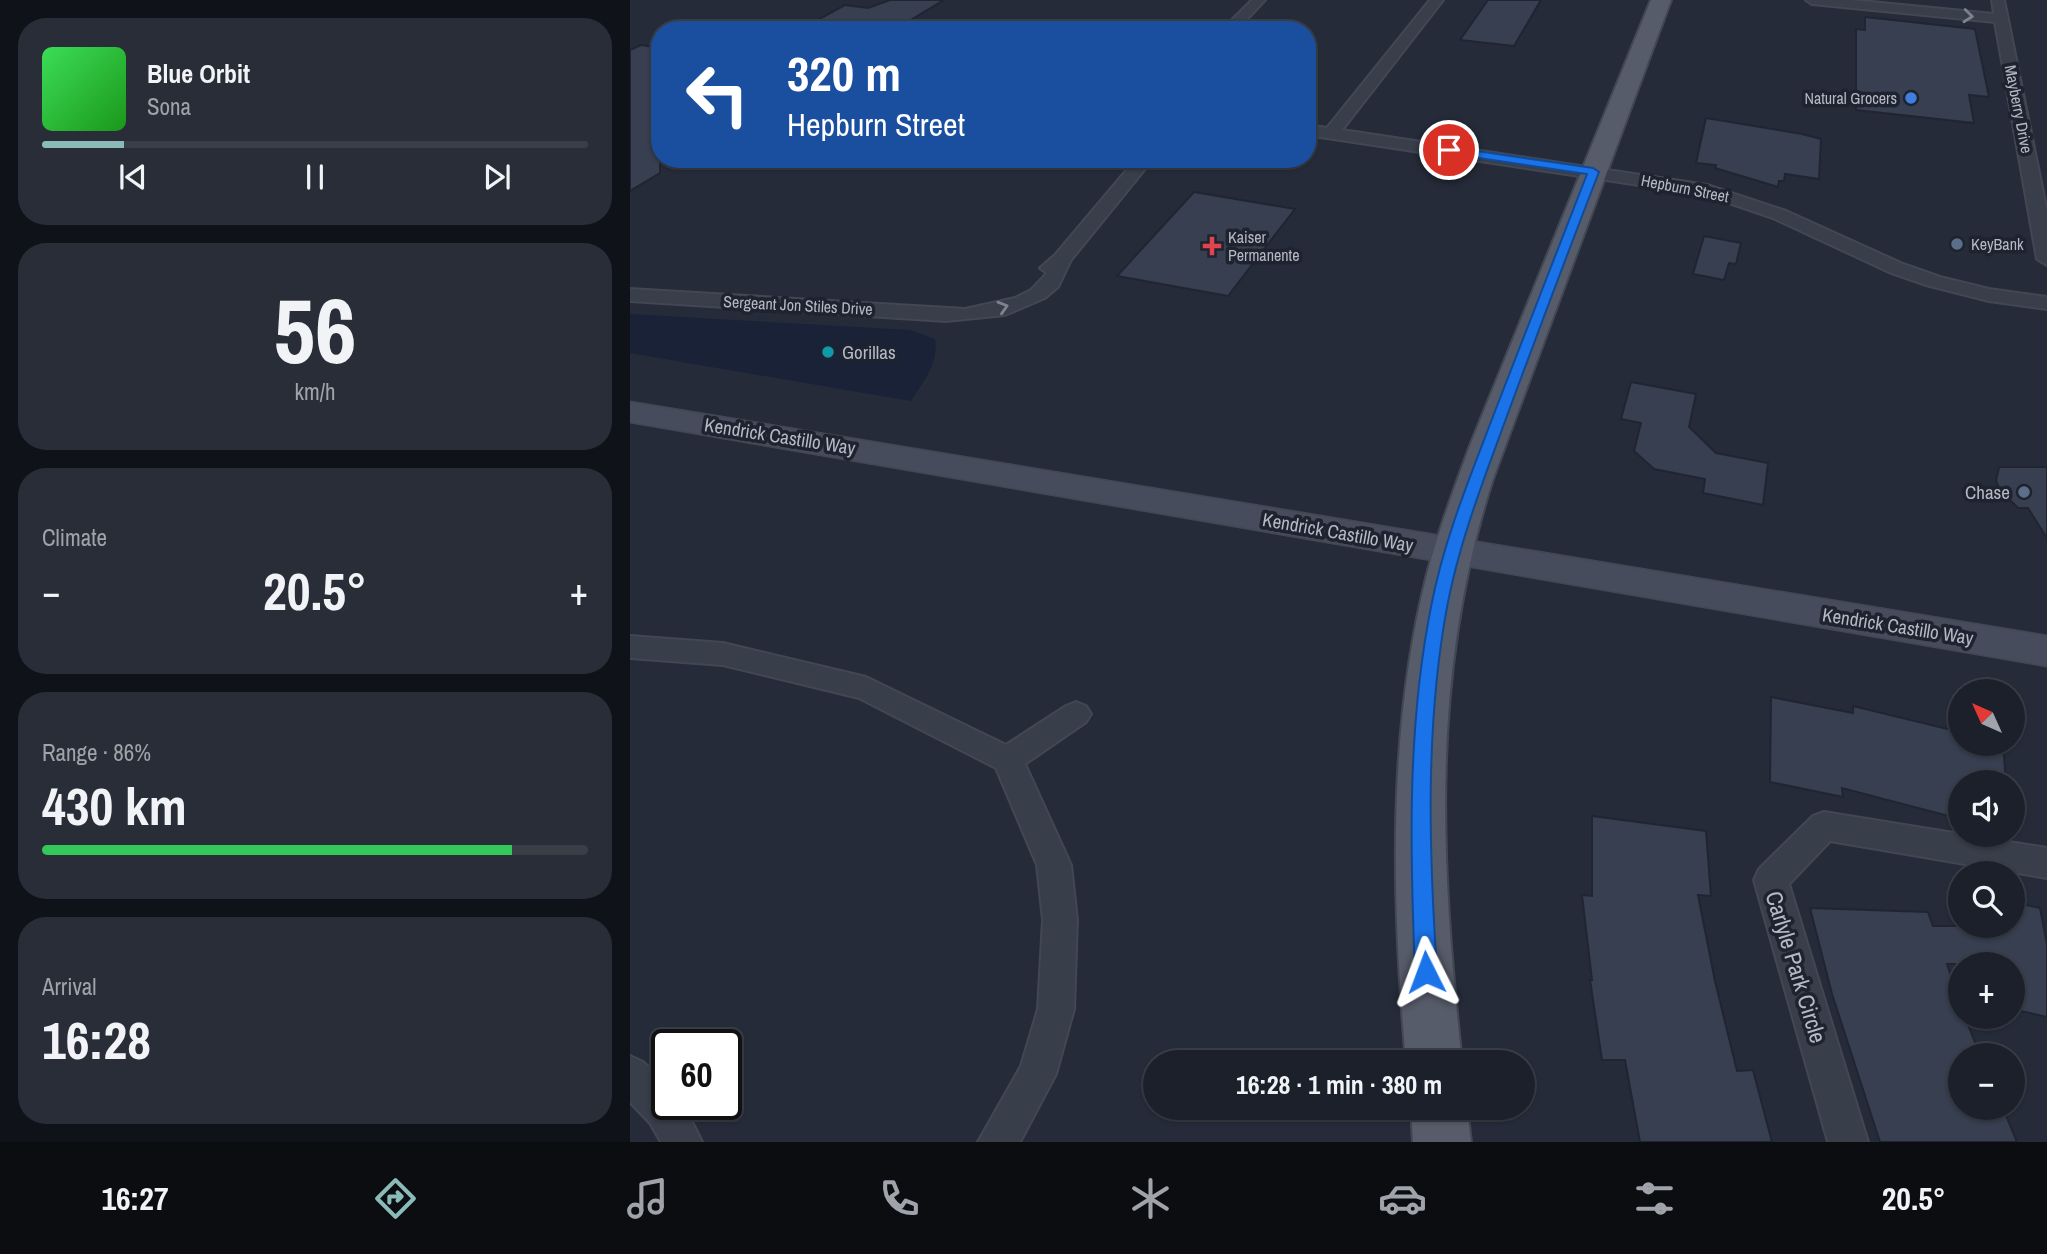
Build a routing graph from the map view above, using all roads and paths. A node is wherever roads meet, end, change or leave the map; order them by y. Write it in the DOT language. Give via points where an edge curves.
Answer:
graph roads {
  1 [pos="1259,0"];
  2 [pos="1437,0"];
  3 [pos="1661,0"];
  4 [pos="1812,0"];
  5 [pos="1998,0"];
  6 [pos="2002,19"];
  7 [pos="1238,21"];
  8 [pos="1316,131"];
  9 [pos="1332,134"];
  10 [pos="1138,168"];
  11 [pos="1593,172"];
  12 [pos="2047,259"];
  13 [pos="630,290"];
  14 [pos="630,295"];
  15 [pos="685,298"];
  16 [pos="2047,303"];
  17 [pos="630,412"];
  18 [pos="1452,552"];
  19 [pos="630,646"];
  20 [pos="2047,651"];
  21 [pos="1076,714"];
  22 [pos="1008,760"];
  23 [pos="2047,863"];
  24 [pos="1433,1050"];
  25 [pos="630,1075"];
  26 [pos="1440,1120"];
  27 [pos="682,1142"];
  28 [pos="998,1142"];
  29 [pos="1442,1142"];
  30 [pos="1849,1142"];
  1 -- 7 [label="street"];
  2 -- 9 [label="street"];
  3 -- 11 [label="main road"];
  4 -- 6 [label="street, one-way"];
  5 -- 6 [label="street, Mayberry Drive"];
  6 -- 12 [label="street, Mayberry Drive"];
  8 -- 9 [label="street, Hepburn Street"];
  9 -- 11 [label="street, Hepburn Street"];
  10 -- 15 [label="street, Sergeant Jon Stiles Drive" via="1062,259 1044,290 1009,306 956,317"];
  11 -- 16 [label="street, Hepburn Street" via="1737,198 1934,282 1986,296"];
  11 -- 18 [label="main road"];
  13 -- 15 [label="street, Sergeant Jon Stiles Drive"];
  14 -- 15 [label="street, Sergeant Jon Stiles Drive"];
  17 -- 18 [label="main road, Kendrick Castillo Way"];
  18 -- 20 [label="main road, Kendrick Castillo Way"];
  18 -- 24 [label="main road" via="1439,608 1423,766 1420,855"];
  19 -- 22 [label="street" via="723,653 866,688"];
  21 -- 22 [label="street"];
  22 -- 28 [label="street" via="1054,866 1060,920 1056,1009 1037,1074"];
  23 -- 30 [label="street, Carlyle Park Circle" via="1824,826 1770,880"];
  25 -- 27 [label="street" via="664,1109"];
  26 -- 29 [label="main road"];
}
